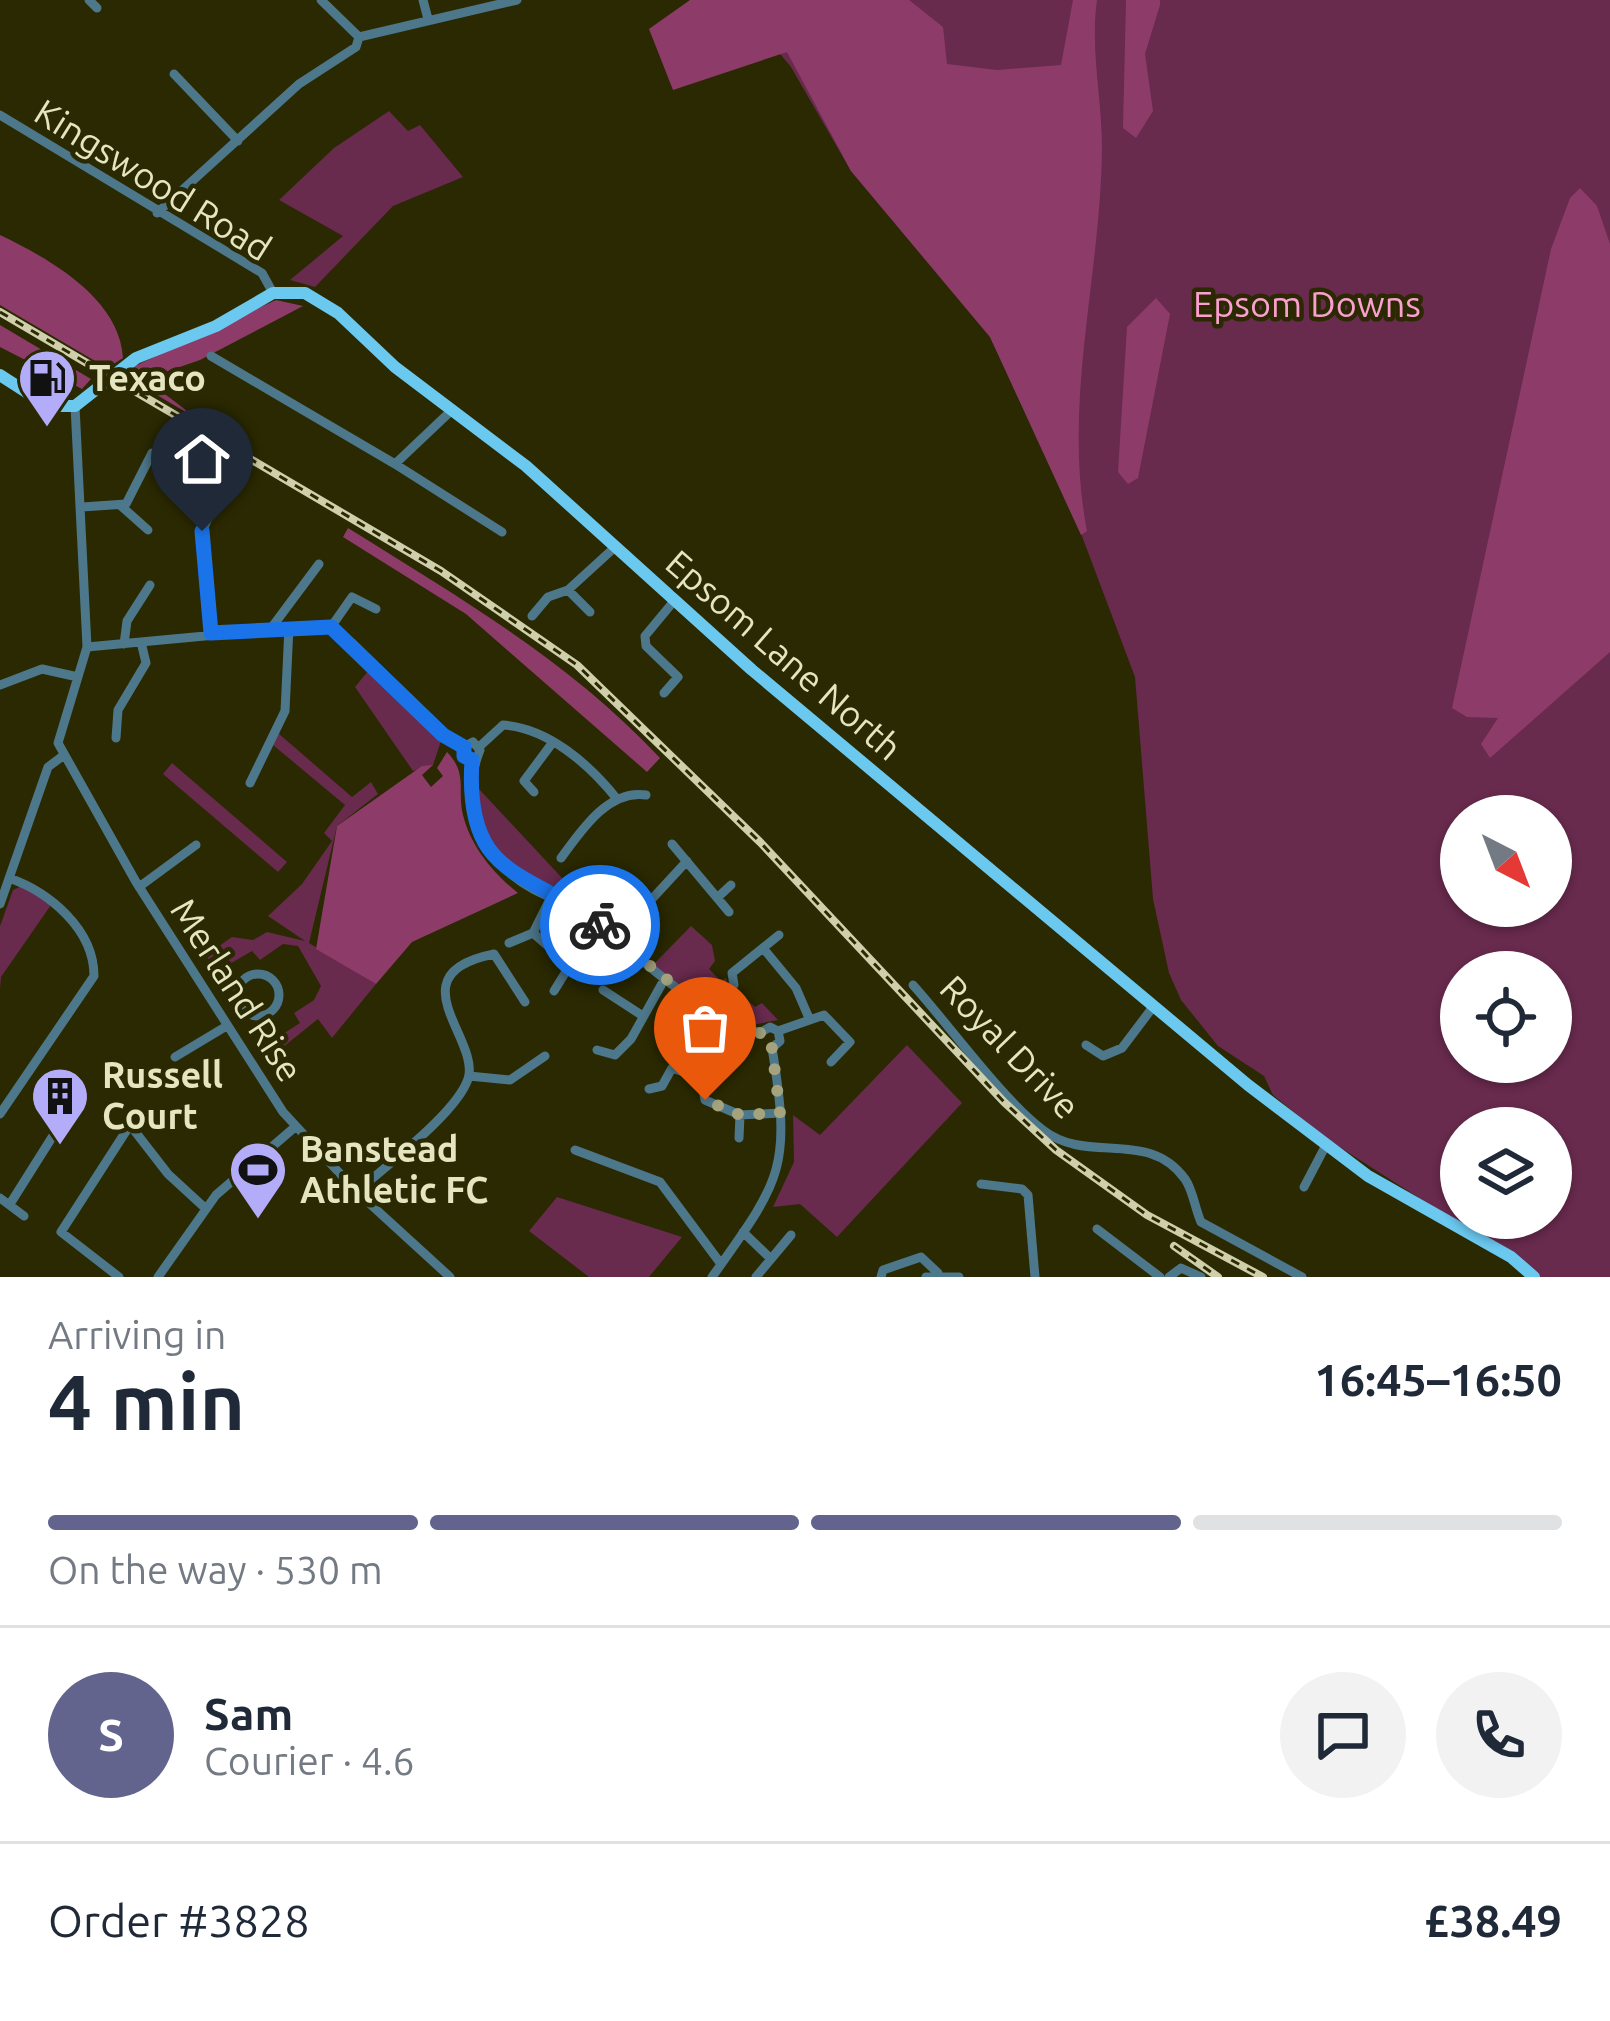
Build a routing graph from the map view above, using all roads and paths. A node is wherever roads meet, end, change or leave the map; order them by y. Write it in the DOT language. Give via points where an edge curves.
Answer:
graph roads {
  1 [pos="321,0"];
  2 [pos="423,0"];
  3 [pos="517,0"];
  4 [pos="428,19"];
  5 [pos="359,37"];
  6 [pos="174,74"];
  7 [pos="0,115"];
  8 [pos="238,141"];
  9 [pos="157,212"];
  10 [pos="274,293"];
  11 [pos="211,356"];
  12 [pos="0,375"];
  13 [pos="75,406"];
  14 [pos="452,410"];
  15 [pos="152,453"];
  16 [pos="395,464"];
  17 [pos="232,470"];
  18 [pos="121,506"];
  19 [pos="82,507"];
  20 [pos="144,526"];
  21 [pos="502,532"];
  22 [pos="614,548"];
  23 [pos="319,564"];
  24 [pos="150,585"];
  25 [pos="568,590"];
  26 [pos="674,602"];
  27 [pos="376,609"];
  28 [pos="590,612"];
  29 [pos="532,616"];
  30 [pos="331,627"];
  31 [pos="271,628"];
  32 [pos="289,628"];
  33 [pos="211,633"];
  34 [pos="141,642"];
  35 [pos="124,644"];
  36 [pos="88,647"];
  37 [pos="78,677"];
  38 [pos="0,685"];
  39 [pos="664,693"];
  40 [pos="116,738"];
  41 [pos="554,742"];
  42 [pos="464,747"];
  43 [pos="479,747"];
  44 [pos="64,755"];
  45 [pos="472,760"];
  46 [pos="250,783"];
  47 [pos="534,792"];
  48 [pos="646,795"];
  49 [pos="617,799"];
  50 [pos="672,844"];
  51 [pos="196,845"];
  52 [pos="561,858"];
  53 [pos="687,861"];
  54 [pos="9,878"];
  55 [pos="731,885"];
  56 [pos="139,886"];
  57 [pos="551,897"];
  58 [pos="717,898"];
  59 [pos="0,904"];
  60 [pos="729,912"];
  61 [pos="533,933"];
  62 [pos="779,934"];
  63 [pos="615,939"];
  64 [pos="509,944"];
  65 [pos="763,948"];
  66 [pos="586,958"];
  67 [pos="570,965"];
  68 [pos="664,980"];
  69 [pos="734,985"];
  70 [pos="913,985"];
  71 [pos="603,990"];
  72 [pos="554,991"];
  73 [pos="525,1003"];
  74 [pos="244,1006"];
  75 [pos="1153,1007"];
  76 [pos="643,1016"];
  77 [pos="809,1018"];
  78 [pos="222,1023"];
  79 [pos="778,1031"];
  80 [pos="760,1033"];
  81 [pos="1086,1045"];
  82 [pos="772,1048"];
  83 [pos="598,1050"];
  84 [pos="545,1056"];
  85 [pos="175,1057"];
  86 [pos="711,1058"];
  87 [pos="831,1062"];
  88 [pos="469,1076"];
  89 [pos="701,1078"];
  90 [pos="649,1088"];
  91 [pos="780,1113"];
  92 [pos="0,1114"];
  93 [pos="740,1115"];
  94 [pos="115,1117"];
  95 [pos="130,1125"];
  96 [pos="295,1127"];
  97 [pos="56,1131"];
  98 [pos="739,1138"];
  99 [pos="1326,1145"];
  100 [pos="602,1146"];
  101 [pos="575,1150"];
  102 [pos="597,1158"];
  103 [pos="981,1184"];
  104 [pos="1304,1187"];
  105 [pos="357,1192"];
  106 [pos="5,1201"];
  107 [pos="206,1208"];
  108 [pos="24,1216"];
  109 [pos="1097,1229"];
  110 [pos="743,1232"];
  111 [pos="791,1235"];
  112 [pos="771,1258"];
  113 [pos="721,1264"];
  114 [pos="932,1275"];
  115 [pos="119,1277"];
  116 [pos="158,1277"];
  117 [pos="450,1277"];
  118 [pos="712,1277"];
  119 [pos="756,1277"];
  120 [pos="881,1277"];
  121 [pos="959,1277"];
  122 [pos="1035,1277"];
  123 [pos="1160,1277"];
  124 [pos="1169,1277"];
  125 [pos="1201,1277"];
  126 [pos="1302,1277"];
  127 [pos="1534,1277"];
  1 -- 5 [label="street"];
  2 -- 4 [label="street"];
  3 -- 4 [label="street"];
  4 -- 5 [label="street"];
  5 -- 8 [label="street"];
  6 -- 8 [label="street"];
  7 -- 9 [label="street, Kingswood Road"];
  8 -- 9 [label="street"];
  9 -- 10 [label="street, Kingswood Road" via="262,273"];
  10 -- 13 [label="main road" via="136,358"];
  10 -- 14 [label="main road, Epsom Lane North" via="305,293 338,313"];
  11 -- 16 [label="street"];
  12 -- 13 [label="main road" via="48,406"];
  13 -- 19 [label="street"];
  14 -- 16 [label="street"];
  14 -- 22 [label="main road, Epsom Lane North"];
  15 -- 18 [label="street"];
  16 -- 21 [label="street"];
  17 -- 33 [label="street" via="202,531"];
  18 -- 19 [label="street"];
  18 -- 20 [label="street"];
  19 -- 36 [label="street"];
  22 -- 25 [label="street"];
  22 -- 26 [label="main road, Epsom Lane North"];
  23 -- 31 [label="street"];
  24 -- 35 [label="street" via="127,621"];
  25 -- 28 [label="street"];
  25 -- 29 [label="street" via="548,597"];
  26 -- 39 [label="street" via="645,636 679,677"];
  26 -- 75 [label="main road, Epsom Lane North"];
  27 -- 30 [label="street" via="352,597"];
  30 -- 32 [label="street"];
  30 -- 42 [label="street"];
  31 -- 32 [label="street"];
  31 -- 33 [label="street"];
  32 -- 46 [label="street" via="285,711"];
  33 -- 34 [label="street"];
  34 -- 35 [label="street"];
  34 -- 40 [label="street" via="146,663 118,710"];
  35 -- 36 [label="street"];
  36 -- 37 [label="street"];
  37 -- 38 [label="street" via="42,669"];
  37 -- 44 [label="street" via="59,731"];
  41 -- 43 [label="street" via="502,725"];
  41 -- 47 [label="street" via="524,781"];
  41 -- 49 [label="street"];
  42 -- 43 [label="street"];
  42 -- 45 [label="street"];
  43 -- 45 [label="street"];
  44 -- 54 [label="street" via="48,767"];
  44 -- 56 [label="street, Merland Rise"];
  45 -- 57 [label="street" via="470,803 489,849 517,879"];
  48 -- 49 [label="street"];
  49 -- 52 [label="street"];
  50 -- 53 [label="street"];
  51 -- 56 [label="street"];
  53 -- 58 [label="street"];
  53 -- 63 [label="street"];
  54 -- 59 [label="street"];
  54 -- 92 [label="street" via="57,902 94,976"];
  55 -- 58 [label="street"];
  56 -- 78 [label="street, Merland Rise"];
  57 -- 61 [label="street"];
  57 -- 63 [label="street"];
  58 -- 60 [label="street"];
  61 -- 64 [label="street"];
  61 -- 67 [label="street"];
  62 -- 65 [label="street"];
  63 -- 68 [label="street"];
  65 -- 69 [label="street" via="732,973"];
  65 -- 77 [label="street"];
  66 -- 67 [label="street"];
  67 -- 72 [label="street"];
  68 -- 76 [label="street"];
  68 -- 80 [label="street"];
  70 -- 126 [label="street, Royal Drive" via="1040,1128 1080,1149 1142,1147 1158,1155 1186,1180 1201,1222"];
  71 -- 76 [label="street"];
  73 -- 88 [label="street" via="494,954 459,970 445,987"];
  74 -- 74 [label="street" via="238,982 265,974 281,1001 277,1009 259,1019"];
  74 -- 78 [label="street"];
  75 -- 81 [label="street" via="1116,1053 1103,1056"];
  75 -- 99 [label="main road, Epsom Lane North"];
  76 -- 83 [label="street" via="615,1055"];
  77 -- 79 [label="street"];
  77 -- 87 [label="street" via="824,1015 850,1042"];
  78 -- 85 [label="street"];
  78 -- 96 [label="street, Merland Rise"];
  79 -- 80 [label="street"];
  79 -- 82 [label="street"];
  80 -- 82 [label="street"];
  82 -- 91 [label="street"];
  84 -- 88 [label="street" via="510,1080"];
  86 -- 89 [label="street"];
  88 -- 105 [label="street"];
  89 -- 90 [label="street" via="672,1068 662,1086"];
  89 -- 93 [label="street" via="705,1100"];
  91 -- 93 [label="street"];
  91 -- 110 [label="street" via="781,1165"];
  93 -- 98 [label="street"];
  94 -- 95 [label="street"];
  95 -- 107 [label="street"];
  95 -- 115 [label="street" via="61,1232"];
  96 -- 105 [label="street, Merland Rise"];
  96 -- 107 [label="street"];
  97 -- 106 [label="street"];
  99 -- 104 [label="street"];
  99 -- 127 [label="main road, Epsom Lane North"];
  100 -- 102 [label="street"];
  101 -- 102 [label="street"];
  102 -- 113 [label="street" via="660,1182"];
  103 -- 122 [label="street" via="1028,1195"];
  105 -- 117 [label="street, Merland Rise"];
  106 -- 108 [label="street"];
  107 -- 116 [label="street"];
  109 -- 123 [label="street"];
  110 -- 112 [label="street"];
  110 -- 113 [label="street"];
  111 -- 112 [label="street"];
  112 -- 119 [label="street"];
  113 -- 118 [label="street"];
  114 -- 120 [label="street" via="921,1257"];
  114 -- 121 [label="street"];
  124 -- 125 [label="street" via="1181,1268"];
}
